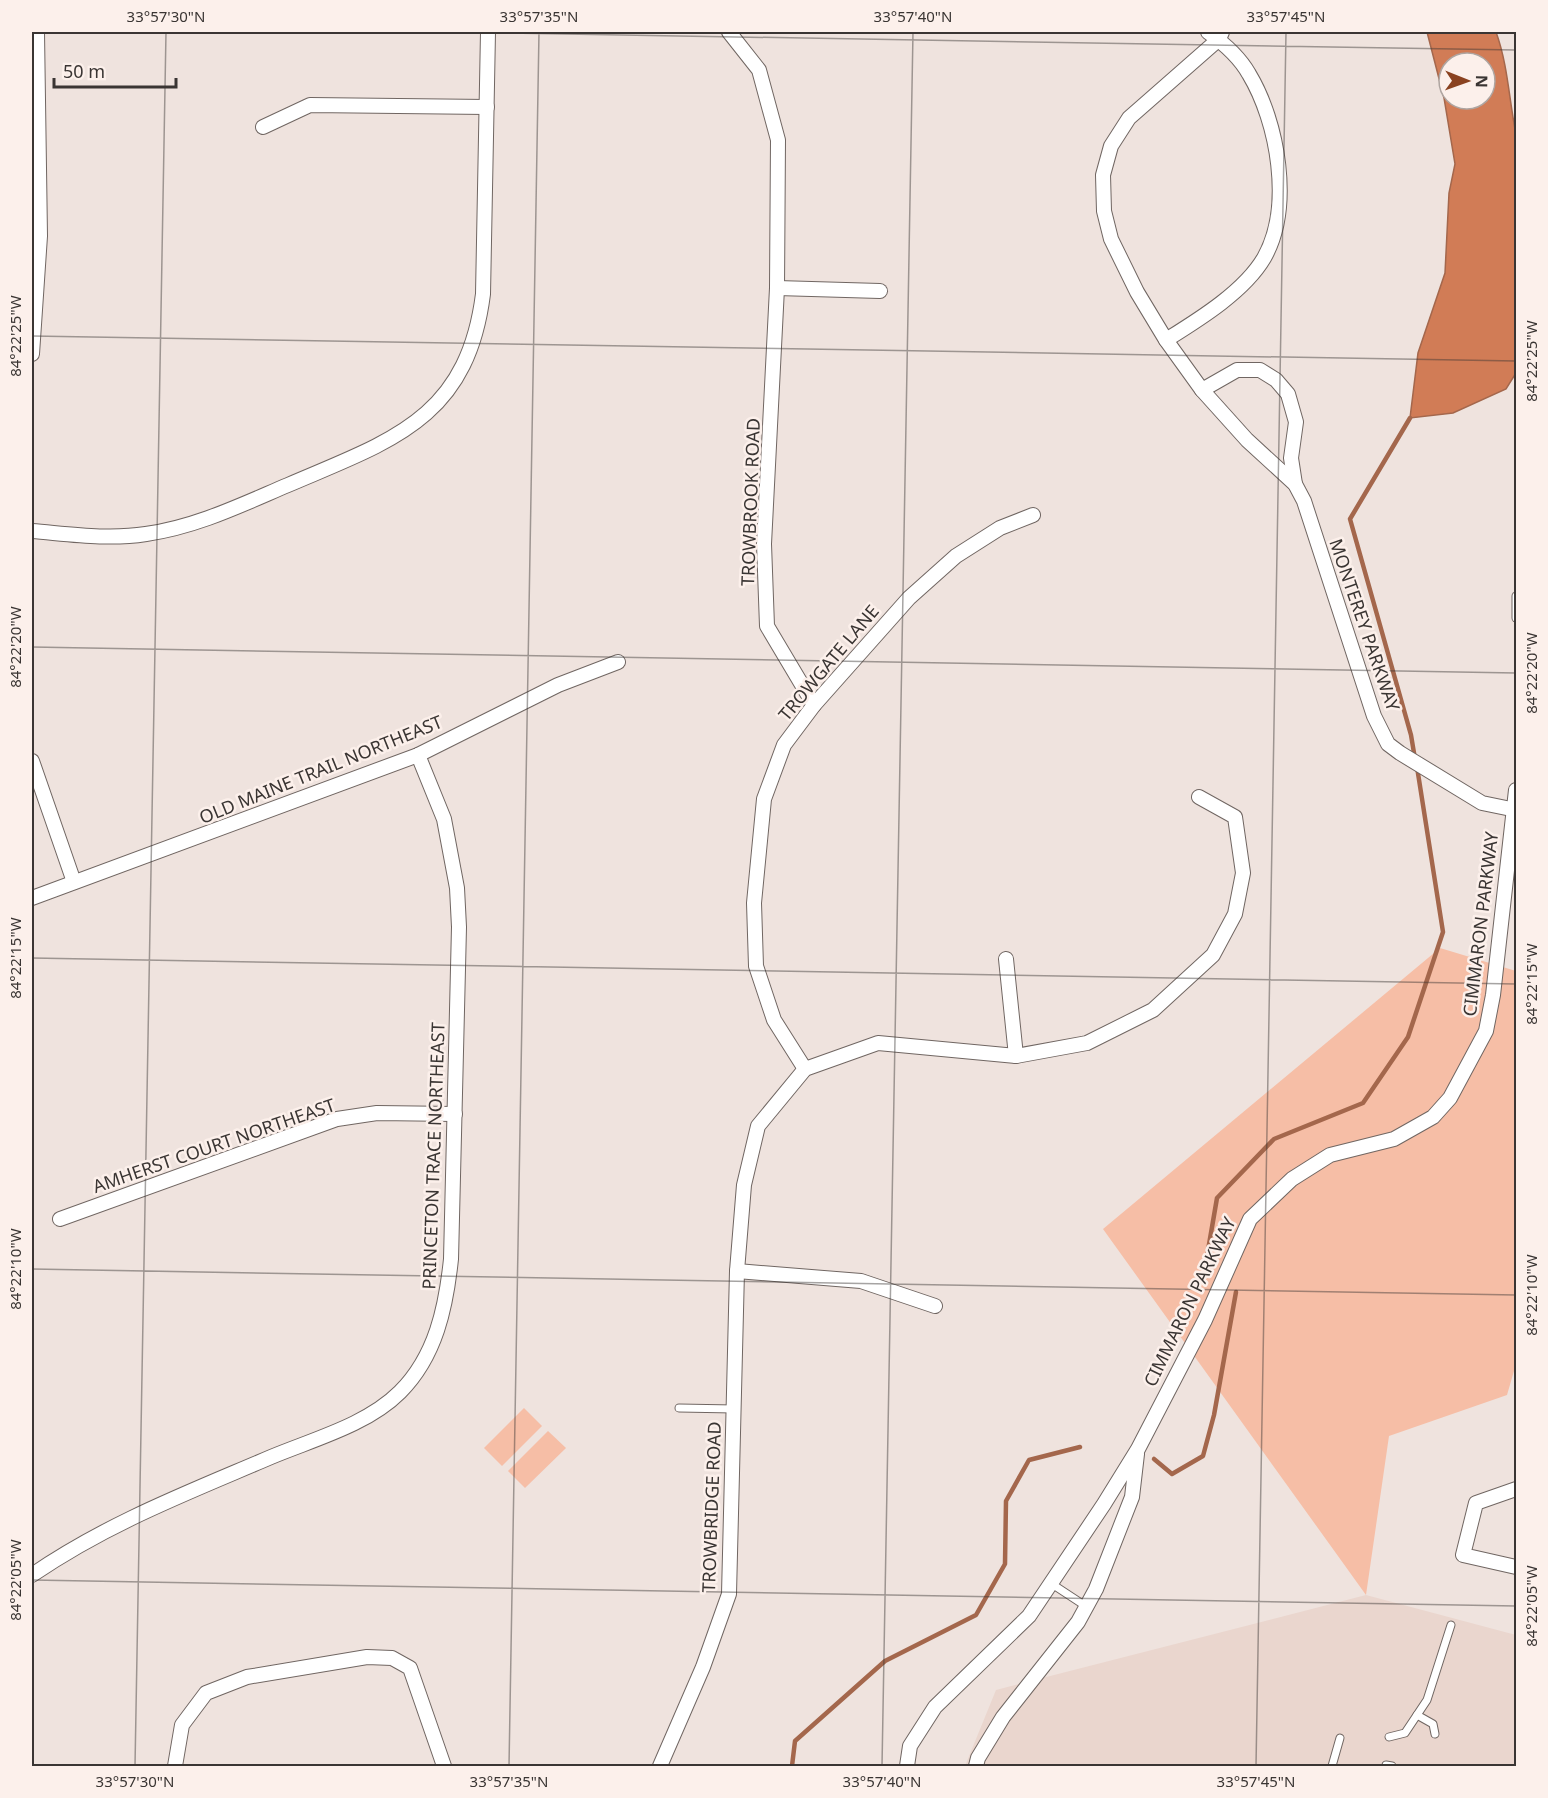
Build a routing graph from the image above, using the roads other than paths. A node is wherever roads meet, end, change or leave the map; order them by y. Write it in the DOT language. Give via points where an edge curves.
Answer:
graph roads {
  1 [pos="37,32"];
  2 [pos="488,32"];
  3 [pos="729,32"];
  4 [pos="1216,34"];
  5 [pos="487,107"];
  6 [pos="263,127"];
  7 [pos="35,186"];
  8 [pos="777,288"];
  9 [pos="880,291"];
  10 [pos="1166,340"];
  11 [pos="32,354"];
  12 [pos="1202,390"];
  13 [pos="1295,484"];
  14 [pos="1034,515"];
  15 [pos="32,531"];
  16 [pos="1516,596"];
  17 [pos="1516,618"];
  18 [pos="618,662"];
  19 [pos="814,705"];
  20 [pos="417,755"];
  21 [pos="32,761"];
  22 [pos="1516,790"];
  23 [pos="1199,797"];
  24 [pos="1515,810"];
  25 [pos="74,882"];
  26 [pos="32,898"];
  27 [pos="1006,959"];
  28 [pos="1016,1056"];
  29 [pos="806,1069"];
  30 [pos="454,1114"];
  31 [pos="60,1219"];
  32 [pos="737,1271"];
  33 [pos="935,1306"];
  34 [pos="678,1408"];
  35 [pos="734,1409"];
  36 [pos="1138,1449"];
  37 [pos="1516,1489"];
  38 [pos="1516,1567"];
  39 [pos="32,1575"];
  40 [pos="1052,1584"];
  41 [pos="1087,1607"];
  42 [pos="1451,1625"];
  43 [pos="1417,1715"];
  44 [pos="1435,1734"];
  45 [pos="1389,1737"];
  46 [pos="1340,1738"];
  47 [pos="175,1767"];
  48 [pos="444,1767"];
  49 [pos="660,1767"];
  50 [pos="907,1767"];
  51 [pos="976,1767"];
  52 [pos="1332,1767"];
  1 -- 7 [label="street"];
  2 -- 5 [label="street"];
  3 -- 8 [label="street, TROWBROOK ROAD" via="759,70 778,140"];
  4 -- 10 [label="street, MONTEREY PARKWAY" via="1129,118 1111,146 1103,175 1104,211 1111,239"];
  4 -- 10 [label="street, MONTEREY PARKWAY" via="1248,72 1262,101 1278,153 1274,235 1263,259 1248,278 1201,318"];
  5 -- 6 [label="street" via="310,105"];
  5 -- 15 [label="street" via="479,322 459,373 425,416 387,442 185,526 115,536"];
  7 -- 11 [label="street" via="40,236"];
  8 -- 9 [label="street"];
  8 -- 19 [label="street, TROWBROOK ROAD" via="764,543 767,626"];
  10 -- 12 [label="street, MONTEREY PARKWAY"];
  12 -- 13 [label="street, MONTEREY PARKWAY" via="1247,440"];
  12 -- 13 [label="street, MONTEREY PARKWAY" via="1237,370 1260,370 1276,380 1288,394 1296,422 1291,458"];
  13 -- 24 [label="street, MONTEREY PARKWAY" via="1304,501 1374,716 1388,744 1482,803"];
  14 -- 19 [label="street, TROWGATE LANE" via="1000,528 956,556 909,598"];
  16 -- 17 [label="lane"];
  18 -- 20 [label="street, OLD MAINE TRAIL NORTHEAST" via="558,685"];
  19 -- 29 [label="street, TROWGATE LANE" via="784,745 764,799 754,903 756,966 774,1020"];
  20 -- 25 [label="street, OLD MAINE TRAIL NORTHEAST"];
  20 -- 30 [label="street, PRINCETON TRACE NORTHEAST" via="444,819 457,888"];
  21 -- 25 [label="street"];
  22 -- 24 [label="street, CIMMARON PARKWAY"];
  23 -- 28 [label="street" via="1235,817 1243,873 1235,914 1213,955 1153,1010 1087,1043"];
  24 -- 36 [label="street, CIMMARON PARKWAY" via="1486,1031 1450,1098 1433,1117 1394,1139 1330,1155 1292,1179 1250,1219 1205,1320"];
  25 -- 26 [label="street, OLD MAINE TRAIL NORTHEAST"];
  27 -- 28 [label="street"];
  28 -- 29 [label="street" via="879,1043"];
  29 -- 32 [label="street, TROWBRIDGE ROAD" via="758,1126 744,1185"];
  30 -- 31 [label="street, AMHERST COURT NORTHEAST" via="377,1113 337,1119"];
  30 -- 39 [label="street, PRINCETON TRACE NORTHEAST" via="447,1296 427,1355 399,1393 361,1419 105,1529"];
  32 -- 33 [label="street" via="861,1281"];
  32 -- 35 [label="street, TROWBRIDGE ROAD"];
  34 -- 35 [label="lane"];
  35 -- 49 [label="street, TROWBRIDGE ROAD" via="729,1594"];
  36 -- 40 [label="street, CIMMARON PARKWAY"];
  36 -- 41 [label="street, CIMMARON PARKWAY" via="1132,1497"];
  37 -- 38 [label="street" via="1476,1503 1463,1555"];
  40 -- 41 [label="lane"];
  40 -- 50 [label="street, CIMMARON PARKWAY" via="1029,1616 935,1707 910,1746"];
  41 -- 51 [label="street, CIMMARON PARKWAY" via="1003,1717"];
  42 -- 43 [label="lane" via="1427,1700"];
  43 -- 44 [label="lane" via="1433,1724"];
  43 -- 45 [label="lane" via="1404,1733"];
  46 -- 52 [label="lane"];
  47 -- 48 [label="street" via="182,1725 206,1693 247,1677 367,1657 392,1658 410,1668"];
}
